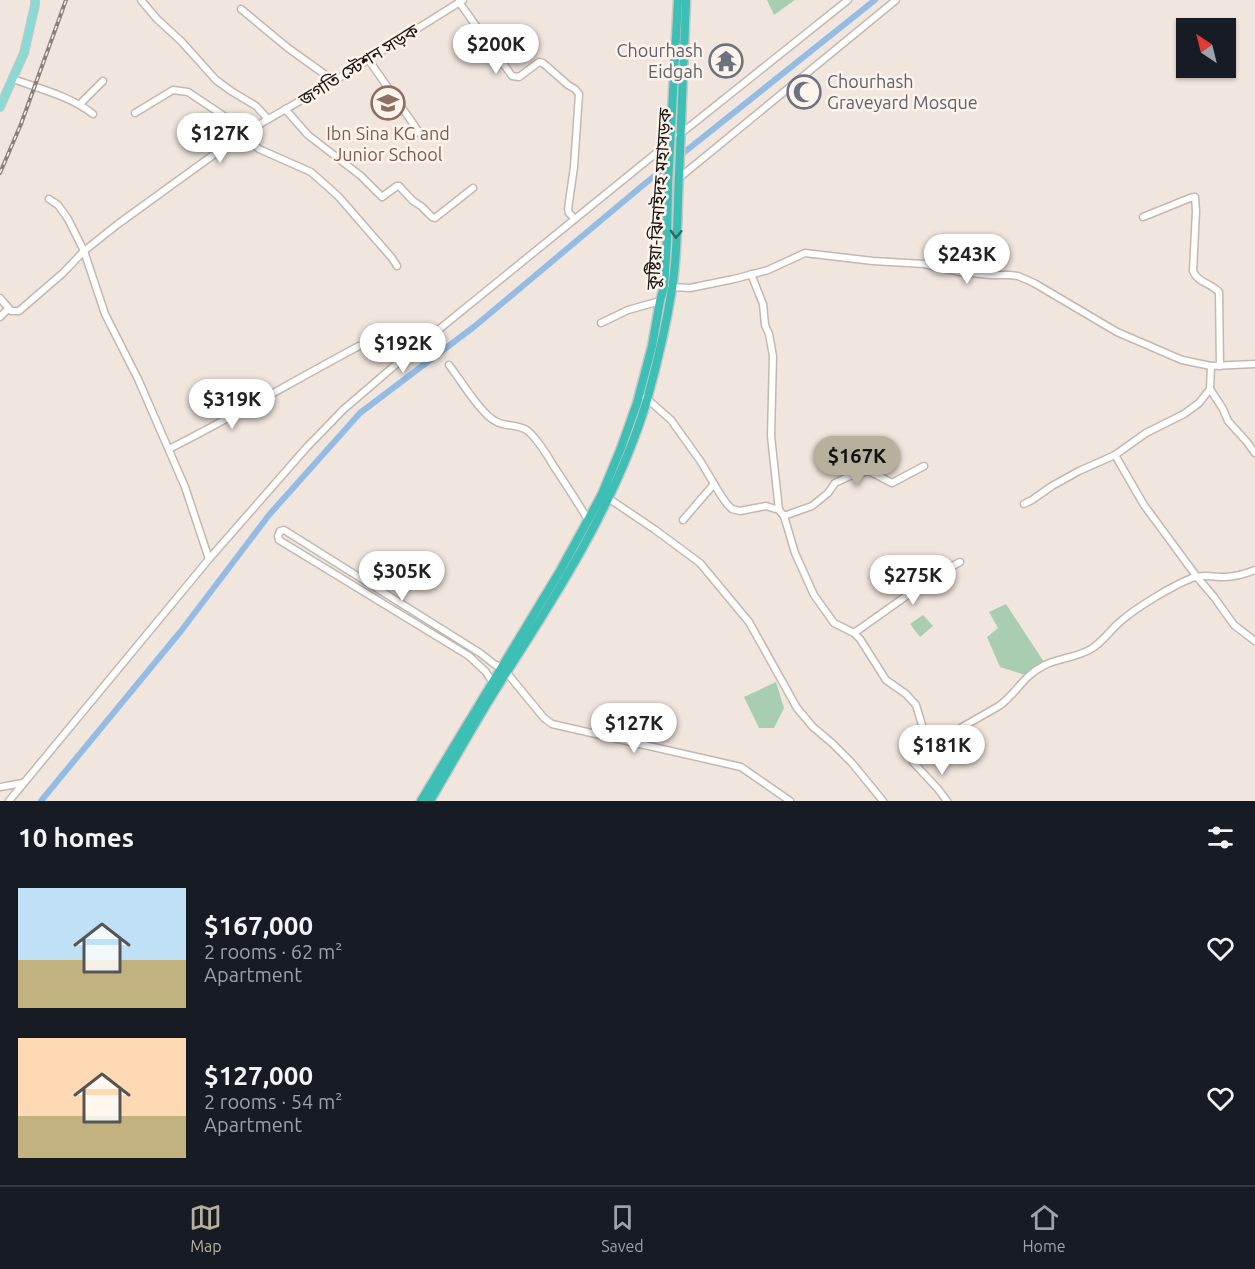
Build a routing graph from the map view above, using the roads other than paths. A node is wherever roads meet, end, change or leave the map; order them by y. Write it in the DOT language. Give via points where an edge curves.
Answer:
graph roads {
  1 [pos="35,0"];
  2 [pos="141,0"];
  3 [pos="678,0"];
  4 [pos="686,0"];
  5 [pos="848,0"];
  6 [pos="896,0"];
  7 [pos="461,1"];
  8 [pos="240,9"];
  9 [pos="681,27"];
  10 [pos="368,59"];
  11 [pos="13,80"];
  12 [pos="103,81"];
  13 [pos="334,81"];
  14 [pos="80,104"];
  15 [pos="0,107"];
  16 [pos="285,109"];
  17 [pos="135,112"];
  18 [pos="93,114"];
  19 [pos="268,119"];
  20 [pos="243,134"];
  21 [pos="421,135"];
  22 [pos="681,138"];
  23 [pos="670,142"];
  24 [pos="679,177"];
  25 [pos="473,188"];
  26 [pos="50,198"];
  27 [pos="1143,217"];
  28 [pos="575,219"];
  29 [pos="84,251"];
  30 [pos="397,266"];
  31 [pos="751,274"];
  32 [pos="668,287"];
  33 [pos="0,298"];
  34 [pos="660,301"];
  35 [pos="8,309"];
  36 [pos="0,317"];
  37 [pos="601,323"];
  38 [pos="358,346"];
  39 [pos="1255,364"];
  40 [pos="449,365"];
  41 [pos="1211,366"];
  42 [pos="1220,366"];
  43 [pos="1210,389"];
  44 [pos="643,396"];
  45 [pos="169,449"];
  46 [pos="1255,453"];
  47 [pos="1115,456"];
  48 [pos="924,466"];
  49 [pos="714,484"];
  50 [pos="605,496"];
  51 [pos="1024,504"];
  52 [pos="779,510"];
  53 [pos="784,516"];
  54 [pos="588,520"];
  55 [pos="683,520"];
  56 [pos="209,559"];
  57 [pos="960,562"];
  58 [pos="1255,570"];
  59 [pos="1197,577"];
  60 [pos="854,633"];
  61 [pos="1255,641"];
  62 [pos="503,672"];
  63 [pos="495,683"];
  64 [pos="928,745"];
  65 [pos="24,783"];
  66 [pos="0,787"];
  67 [pos="9,801"];
  68 [pos="421,801"];
  69 [pos="430,801"];
  70 [pos="790,801"];
  71 [pos="883,801"];
  72 [pos="947,801"];
  1 -- 11 [label="main road" via="24,53"];
  2 -- 19 [label="street" via="216,80 256,106"];
  3 -- 9 [label="highway, কুষ্টিয়া-ঝিনাইদহ মহাসড়ক"];
  4 -- 9 [label="highway, কুষ্টিয়া-ঝিনাইদহ মহাসড়ক"];
  5 -- 22 [label="street"];
  6 -- 24 [label="street"];
  7 -- 10 [label="street, জগতি স্টেশন সড়ক"];
  7 -- 28 [label="street" via="512,76 519,77 543,63 579,94 568,208"];
  8 -- 13 [label="street"];
  9 -- 22 [label="highway, কুষ্টিয়া-ঝিনাইদহ মহাসড়ক"];
  9 -- 23 [label="highway, কুষ্টিয়া-ঝিনাইদহ মহাসড়ক"];
  10 -- 13 [label="street, জগতি স্টেশন সড়ক"];
  10 -- 21 [label="street"];
  11 -- 14 [label="street"];
  11 -- 15 [label="main road"];
  12 -- 14 [label="street"];
  13 -- 16 [label="street, জগতি স্টেশন সড়ক"];
  14 -- 18 [label="street"];
  16 -- 19 [label="street, জগতি স্টেশন সড়ক"];
  16 -- 25 [label="street" via="308,135 382,197 399,186 435,218"];
  17 -- 20 [label="street" via="173,90 188,92 230,120"];
  19 -- 20 [label="street, জগতি স্টেশন সড়ক"];
  20 -- 29 [label="street, জগতি স্টেশন সড়ক"];
  20 -- 30 [label="street" via="259,149 311,172 338,196"];
  22 -- 23 [label="street"];
  22 -- 24 [label="highway, কুষ্টিয়া-ঝিনাইদহ মহাসড়ক"];
  23 -- 28 [label="street"];
  23 -- 32 [label="highway, কুষ্টিয়া-ঝিনাইদহ মহাসড়ক"];
  24 -- 32 [label="highway, কুষ্টিয়া-ঝিনাইদহ মহাসড়ক, one-way" via="676,244"];
  26 -- 29 [label="street" via="68,219"];
  27 -- 42 [label="street" via="1195,197 1193,271 1199,280 1219,292"];
  28 -- 56 [label="street" via="344,409"];
  29 -- 35 [label="street, জগতি স্টেশন সড়ক" via="19,311"];
  29 -- 45 [label="street" via="105,314"];
  31 -- 32 [label="street" via="690,288"];
  31 -- 41 [label="street" via="805,253 1018,276 1117,332 1182,360"];
  31 -- 52 [label="street" via="763,304 773,356 771,436"];
  32 -- 34 [label="highway, কুষ্টিয়া-ঝিনাইদহ মহাসড়ক"];
  32 -- 44 [label="highway, কুষ্টিয়া-ঝিনাইদহ মহাসড়ক" via="660,349"];
  33 -- 35 [label="street"];
  34 -- 37 [label="street"];
  34 -- 44 [label="highway, কুষ্টিয়া-ঝিনাইদহ মহাসড়ক"];
  35 -- 36 [label="street"];
  38 -- 45 [label="street"];
  39 -- 42 [label="street"];
  40 -- 54 [label="street" via="495,422 522,427 530,433"];
  41 -- 42 [label="street"];
  41 -- 43 [label="street"];
  43 -- 46 [label="street" via="1228,421"];
  43 -- 47 [label="street" via="1184,414 1146,433"];
  44 -- 49 [label="street" via="671,420"];
  44 -- 50 [label="highway, কুষ্টিয়া-ঝিনাইদহ মহাসড়ক"];
  45 -- 56 [label="street"];
  47 -- 51 [label="street" via="1079,471"];
  47 -- 59 [label="street" via="1144,505"];
  48 -- 53 [label="street" via="892,483 869,471 850,476 835,483 812,506"];
  49 -- 52 [label="street" via="732,509 766,506"];
  49 -- 55 [label="street"];
  50 -- 54 [label="highway, কুষ্টিয়া-ঝিনাইদহ মহাসড়ক"];
  50 -- 62 [label="highway, কুষ্টিয়া-ঝিনাইদহ মহাসড়ক" via="568,573"];
  50 -- 71 [label="street" via="700,563 749,622 797,708"];
  52 -- 53 [label="street"];
  53 -- 60 [label="street" via="814,595 834,623"];
  54 -- 62 [label="highway, কুষ্টিয়া-ঝিনাইদহ মহাসড়ক"];
  56 -- 65 [label="street"];
  57 -- 60 [label="street"];
  58 -- 59 [label="street" via="1235,576"];
  59 -- 61 [label="street" via="1234,625"];
  59 -- 64 [label="street" via="1132,612 1090,650 1042,666 1026,677 1005,702"];
  60 -- 64 [label="street" via="886,680 916,705"];
  62 -- 63 [label="highway, কুষ্টিয়া-ঝিনাইদহ মহাসড়ক"];
  62 -- 63 [label="street" via="480,653 280,531 279,540 469,656"];
  62 -- 70 [label="street" via="552,724 741,767"];
  63 -- 68 [label="highway"];
  63 -- 69 [label="highway"];
  64 -- 72 [label="street" via="913,762"];
  65 -- 66 [label="street"];
  65 -- 67 [label="street"];
}
